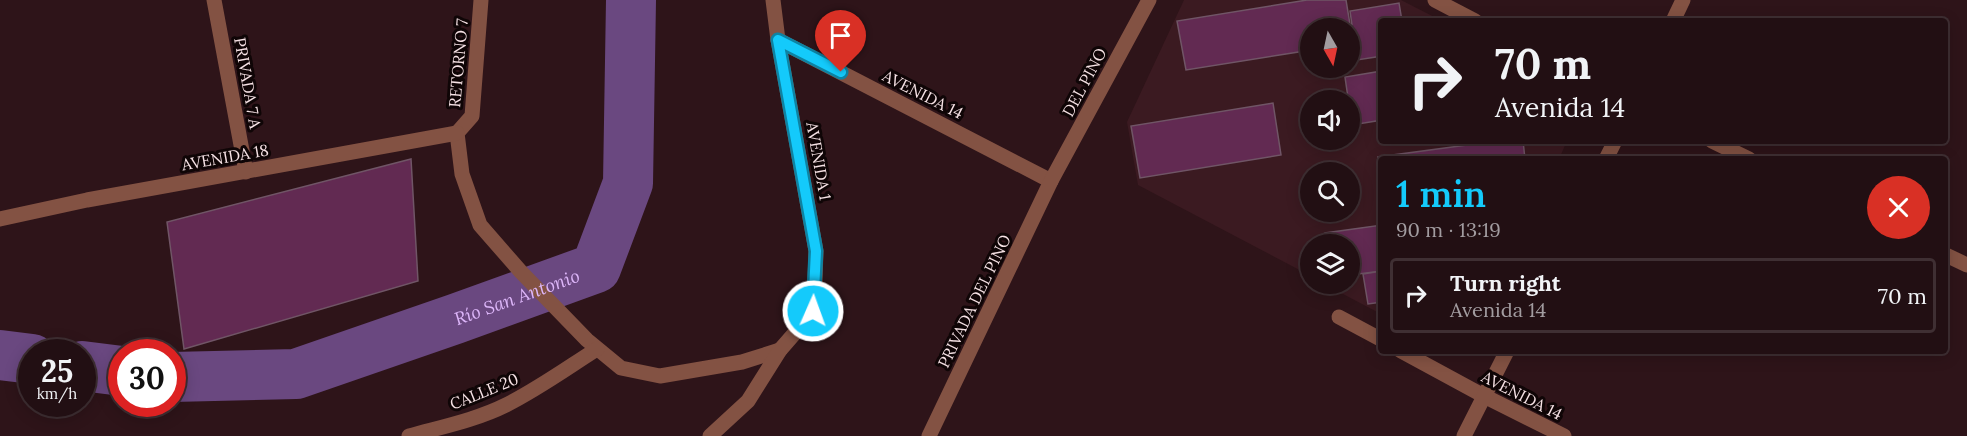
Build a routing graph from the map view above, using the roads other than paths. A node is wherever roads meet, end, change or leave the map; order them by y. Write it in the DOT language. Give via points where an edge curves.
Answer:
graph roads {
  1 [pos="214,0"];
  2 [pos="481,0"];
  3 [pos="773,0"];
  4 [pos="1149,0"];
  5 [pos="1435,0"];
  6 [pos="1683,0"];
  7 [pos="1469,18"];
  8 [pos="1674,18"];
  9 [pos="778,40"];
  10 [pos="457,133"];
  11 [pos="1718,144"];
  12 [pos="1743,156"];
  13 [pos="246,172"];
  14 [pos="1051,181"];
  15 [pos="0,219"];
  16 [pos="1948,256"];
  17 [pos="1967,265"];
  18 [pos="1339,317"];
  19 [pos="1378,338"];
  20 [pos="592,344"];
  21 [pos="780,350"];
  22 [pos="1407,354"];
  23 [pos="1505,354"];
  24 [pos="1484,396"];
  25 [pos="409,436"];
  26 [pos="710,436"];
  27 [pos="930,436"];
  28 [pos="1464,436"];
  29 [pos="1564,436"];
  1 -- 13 [label="street, PRIVADA 7 A"];
  2 -- 10 [label="street, RETORNO 7" via="472,116"];
  3 -- 9 [label="street, AVENIDA 1"];
  4 -- 14 [label="street, DEL PINO"];
  5 -- 7 [label="street"];
  6 -- 8 [label="street"];
  9 -- 14 [label="street, AVENIDA 14"];
  9 -- 21 [label="street, AVENIDA 1" via="816,251 813,311"];
  10 -- 13 [label="street, AVENIDA 18"];
  10 -- 20 [label="street" via="462,174 480,225"];
  11 -- 12 [label="street"];
  13 -- 15 [label="street, AVENIDA 18"];
  14 -- 27 [label="street, PRIVADA DEL PINO"];
  16 -- 17 [label="street"];
  18 -- 19 [label="street"];
  20 -- 21 [label="street" via="621,368 660,376 742,362"];
  20 -- 25 [label="street, CALLE 20" via="532,391 505,406"];
  21 -- 26 [label="street, AVENIDA 1" via="748,401"];
  22 -- 24 [label="street, AVENIDA 14"];
  23 -- 24 [label="street"];
  24 -- 28 [label="street"];
  24 -- 29 [label="street, AVENIDA 14"];
}
